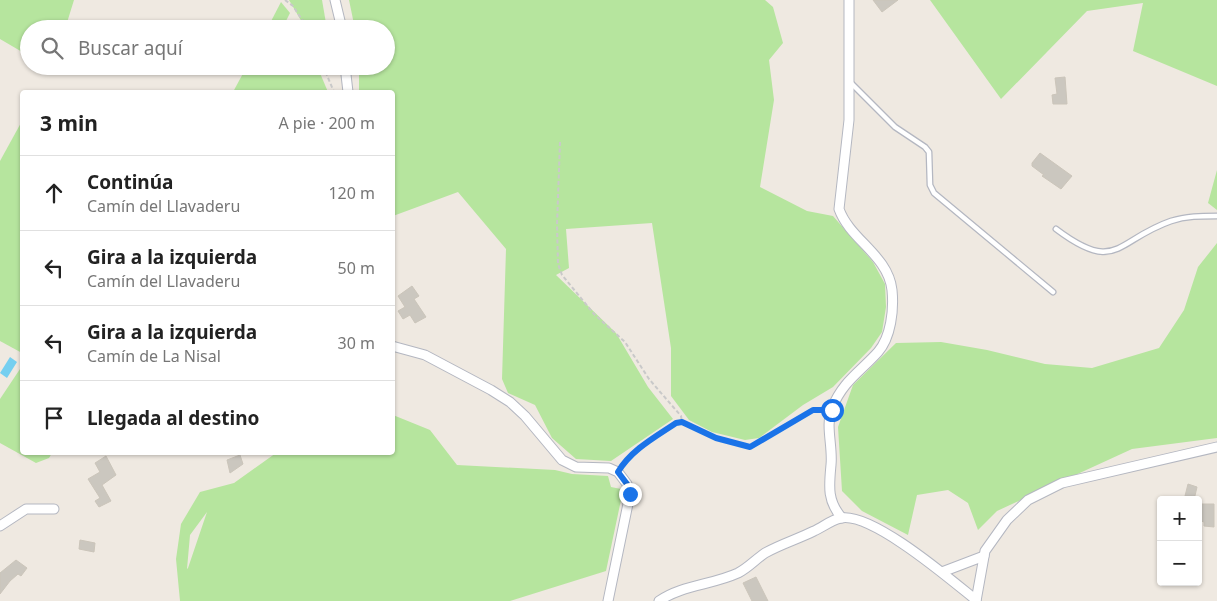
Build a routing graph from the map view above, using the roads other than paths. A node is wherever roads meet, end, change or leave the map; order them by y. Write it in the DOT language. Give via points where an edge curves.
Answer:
graph roads {
  1 [pos="335,0"];
  2 [pos="849,0"];
  3 [pos="340,20"];
  4 [pos="347,75"];
  5 [pos="849,81"];
  6 [pos="348,90"];
  7 [pos="1217,216"];
  8 [pos="1056,229"];
  9 [pos="1052,292"];
  10 [pos="395,347"];
  11 [pos="1217,447"];
  12 [pos="54,509"];
  13 [pos="842,518"];
  14 [pos="0,526"];
  15 [pos="984,556"];
  16 [pos="942,572"];
  17 [pos="608,601"];
  18 [pos="659,601"];
  19 [pos="976,601"];
  1 -- 3 [label="street"];
  2 -- 5 [label="street"];
  4 -- 6 [label="street"];
  5 -- 9 [label="lane" via="895,127 926,147 930,185 934,193"];
  5 -- 13 [label="street" via="849,120 839,208 844,221 873,252 887,273 892,306 882,348 853,375 829,419 832,462 829,497"];
  7 -- 8 [label="lane" via="1170,221 1107,252 1090,250"];
  10 -- 17 [label="street" via="425,355 510,402 526,416 562,460 576,467 609,468 618,472 630,494"];
  11 -- 15 [label="street" via="1062,483 1028,500 1007,520"];
  12 -- 14 [label="street" via="26,509"];
  13 -- 16 [label="street" via="854,518 885,532"];
  13 -- 18 [label="street" via="779,545 740,572 720,581 675,592"];
  15 -- 16 [label="street"];
  15 -- 19 [label="street"];
  16 -- 19 [label="street"];
}
